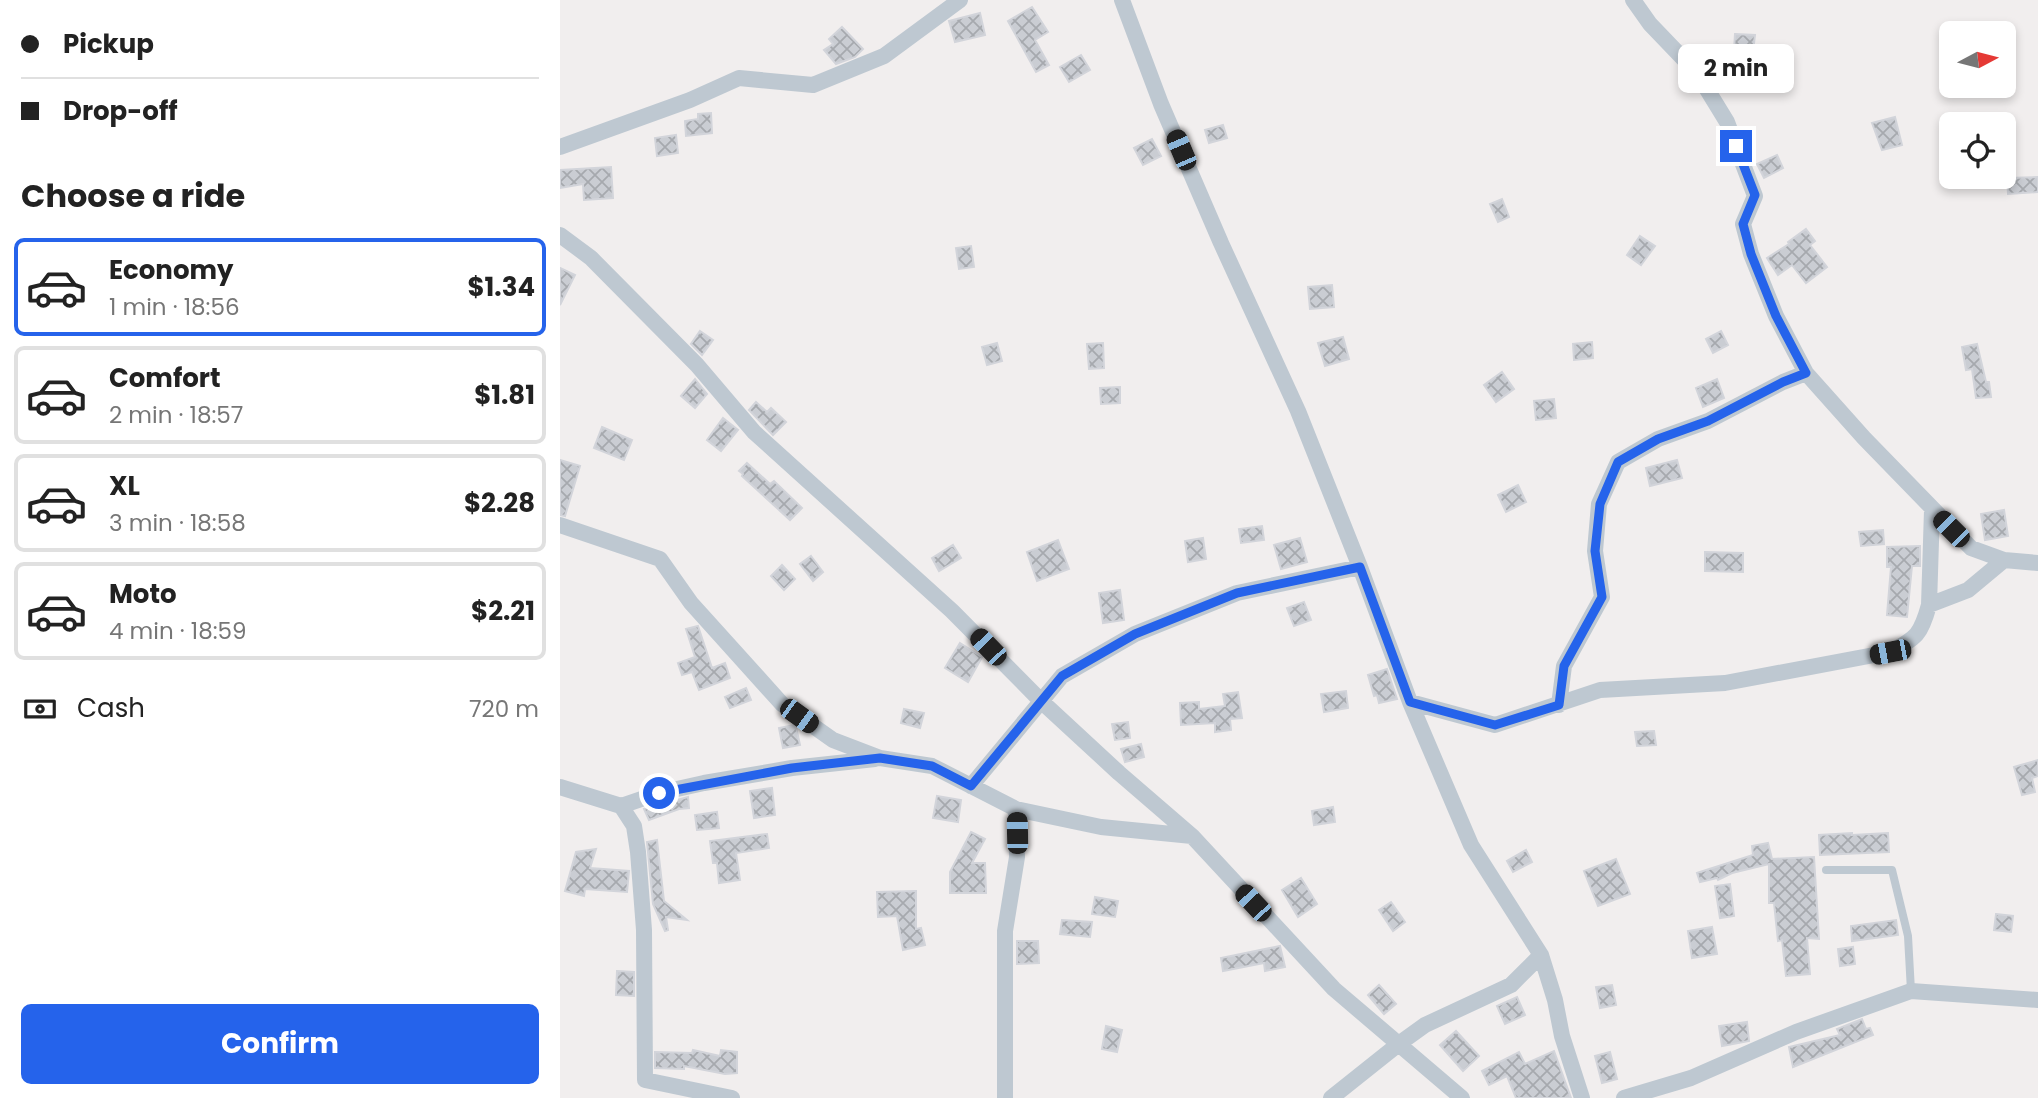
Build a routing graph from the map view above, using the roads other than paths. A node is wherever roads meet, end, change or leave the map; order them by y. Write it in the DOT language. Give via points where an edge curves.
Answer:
graph roads {
  1 [pos="960,0"];
  2 [pos="1122,0"];
  3 [pos="1633,0"];
  4 [pos="560,147"];
  5 [pos="560,234"];
  6 [pos="1806,373"];
  7 [pos="1932,510"];
  8 [pos="560,525"];
  9 [pos="2004,560"];
  10 [pos="2038,563"];
  11 [pos="1360,567"];
  12 [pos="1929,605"];
  13 [pos="1041,701"];
  14 [pos="1410,702"];
  15 [pos="1559,705"];
  16 [pos="880,758"];
  17 [pos="971,786"];
  18 [pos="560,787"];
  19 [pos="621,806"];
  20 [pos="1016,809"];
  21 [pos="1192,836"];
  22 [pos="1826,870"];
  23 [pos="1541,955"];
  24 [pos="1911,991"];
  25 [pos="2038,1000"];
  26 [pos="1400,1043"];
  27 [pos="732,1098"];
  28 [pos="1005,1098"];
  29 [pos="1331,1098"];
  30 [pos="1462,1098"];
  31 [pos="1581,1098"];
  32 [pos="1623,1098"];
  1 -- 4 [label="street" via="884,56 813,85 739,78"];
  2 -- 11 [label="street" via="1161,104 1298,411"];
  3 -- 6 [label="street" via="1697,73 1727,122 1755,195 1743,224 1751,254"];
  5 -- 13 [label="street" via="591,258 696,365 754,432 953,611"];
  6 -- 7 [label="street"];
  6 -- 15 [label="street" via="1708,421 1658,439 1618,462 1600,504 1595,551 1602,597 1564,666"];
  7 -- 9 [label="street" via="1971,548"];
  7 -- 12 [label="street"];
  8 -- 16 [label="street" via="660,559 691,603 782,704 833,740"];
  9 -- 10 [label="street"];
  9 -- 12 [label="street" via="1968,590"];
  11 -- 13 [label="street" via="1237,593 1135,634 1062,676"];
  11 -- 14 [label="street"];
  12 -- 15 [label="street" via="1923,628 1890,652 1725,683 1600,690"];
  13 -- 17 [label="street"];
  13 -- 21 [label="street"];
  14 -- 15 [label="street" via="1495,725"];
  14 -- 23 [label="street" via="1471,845"];
  16 -- 17 [label="street" via="932,766"];
  16 -- 19 [label="street" via="704,783"];
  17 -- 20 [label="street"];
  18 -- 19 [label="street"];
  19 -- 27 [label="street" via="634,826 638,852 644,929 645,1080"];
  20 -- 21 [label="street" via="1101,827"];
  20 -- 28 [label="street" via="1017,857 1005,931"];
  21 -- 26 [label="street" via="1334,989"];
  22 -- 24 [label="lane" via="1892,870 1908,936"];
  23 -- 26 [label="street" via="1511,985 1425,1025"];
  23 -- 31 [label="street"];
  24 -- 25 [label="street"];
  24 -- 32 [label="street" via="1796,1032 1691,1078"];
  26 -- 29 [label="street"];
  26 -- 30 [label="street"];
}
